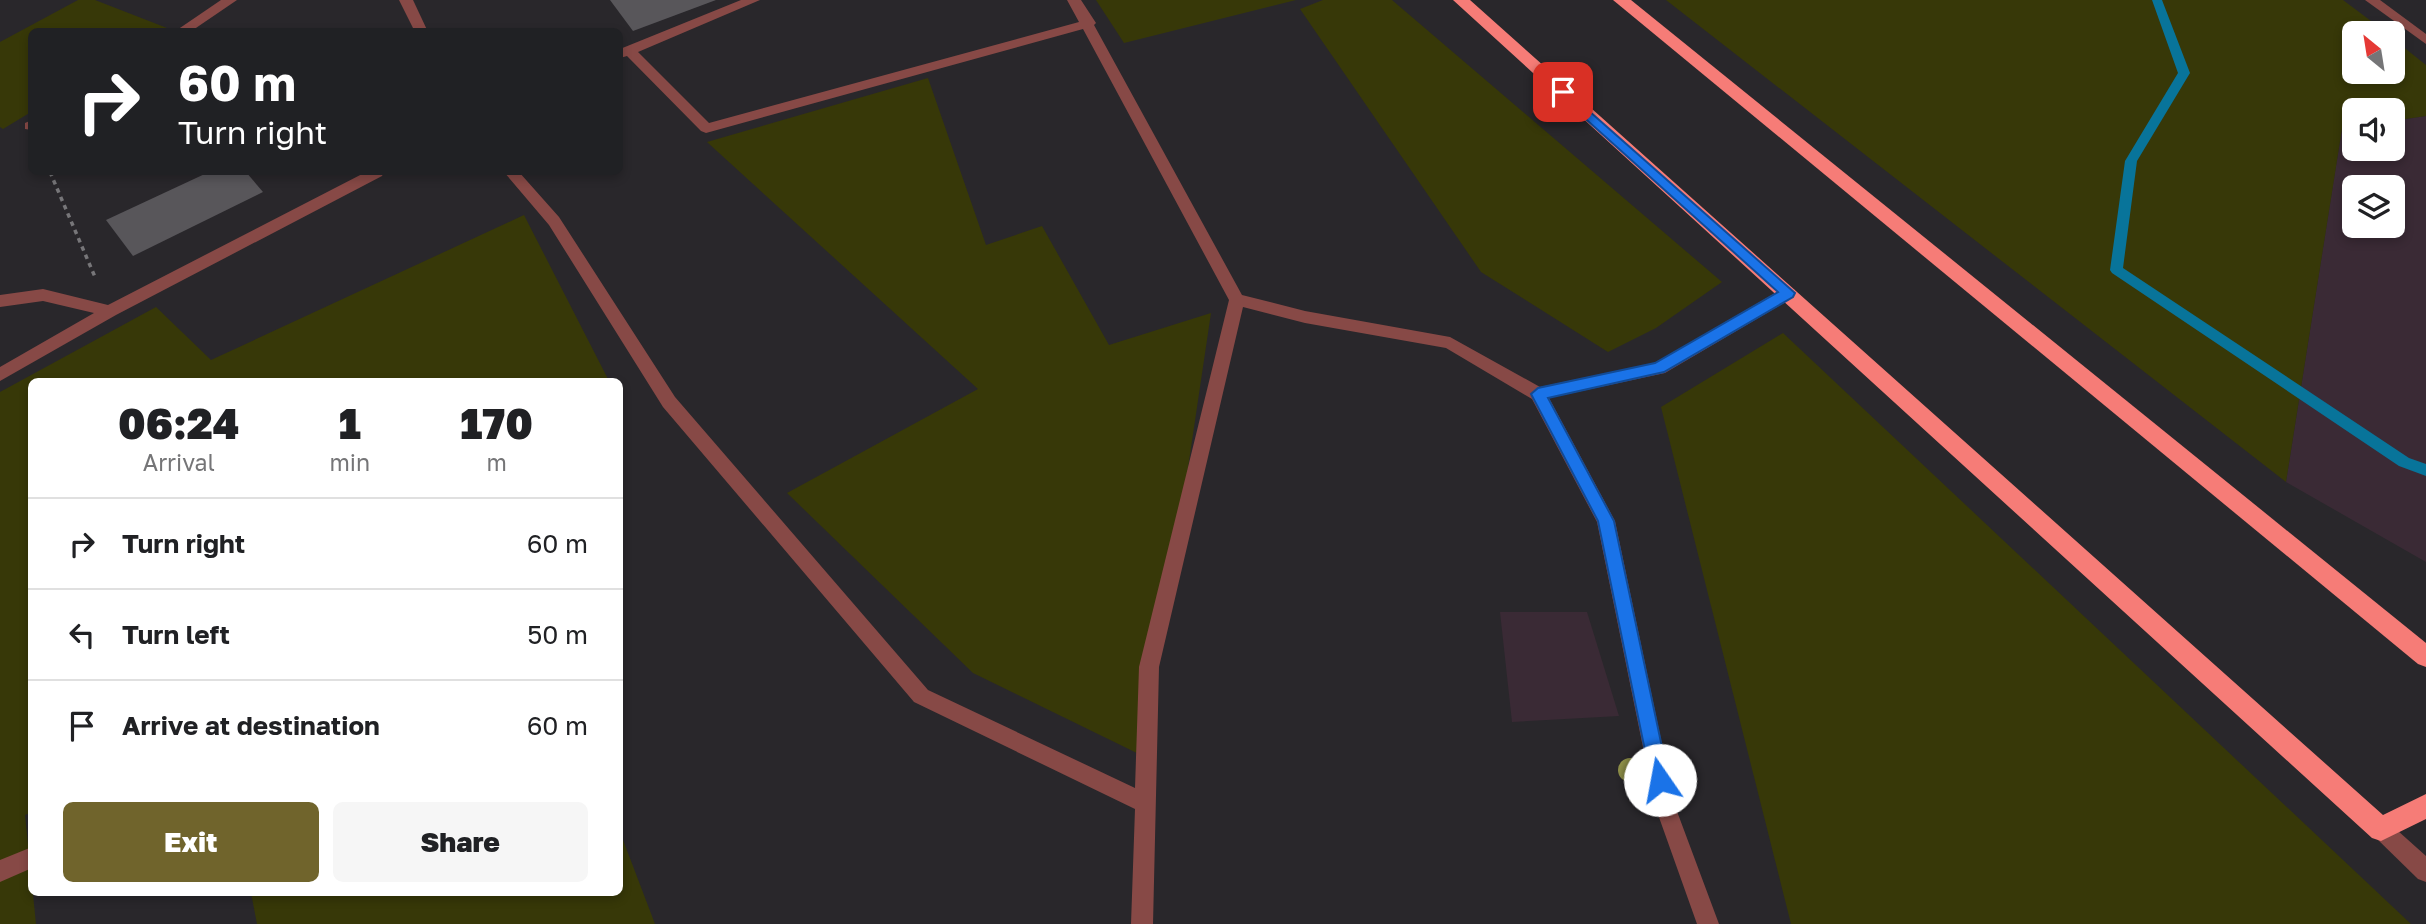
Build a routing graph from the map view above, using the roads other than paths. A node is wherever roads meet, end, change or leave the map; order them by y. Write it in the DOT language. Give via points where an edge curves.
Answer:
graph roads {
  1 [pos="230,0"];
  2 [pos="406,0"];
  3 [pos="752,0"];
  4 [pos="1074,0"];
  5 [pos="1461,0"];
  6 [pos="1621,0"];
  7 [pos="2372,0"];
  8 [pos="1089,23"];
  9 [pos="186,28"];
  10 [pos="420,28"];
  11 [pos="2426,40"];
  12 [pos="624,52"];
  13 [pos="371,175"];
  14 [pos="514,175"];
  15 [pos="1788,293"];
  16 [pos="1237,300"];
  17 [pos="0,301"];
  18 [pos="110,311"];
  19 [pos="0,375"];
  20 [pos="1538,394"];
  21 [pos="2426,657"];
  22 [pos="1145,803"];
  23 [pos="2426,806"];
  24 [pos="2381,829"];
  25 [pos="28,859"];
  26 [pos="0,871"];
  27 [pos="2426,871"];
  28 [pos="1142,924"];
  29 [pos="1708,924"];
  1 -- 9 [label="street"];
  2 -- 10 [label="street"];
  3 -- 12 [label="street"];
  4 -- 8 [label="street"];
  5 -- 15 [label="highway"];
  6 -- 21 [label="highway"];
  7 -- 11 [label="street"];
  8 -- 12 [label="street" via="706,128"];
  8 -- 16 [label="street"];
  13 -- 18 [label="street"];
  14 -- 22 [label="street" via="554,221 669,402 921,696"];
  15 -- 20 [label="street" via="1659,368"];
  15 -- 24 [label="highway"];
  16 -- 20 [label="street" via="1450,343"];
  16 -- 22 [label="street" via="1150,667"];
  17 -- 18 [label="street" via="43,295"];
  18 -- 19 [label="street"];
  20 -- 29 [label="street" via="1606,521 1665,806"];
  22 -- 28 [label="street"];
  23 -- 24 [label="highway"];
  24 -- 27 [label="street"];
  25 -- 26 [label="street"];
}
